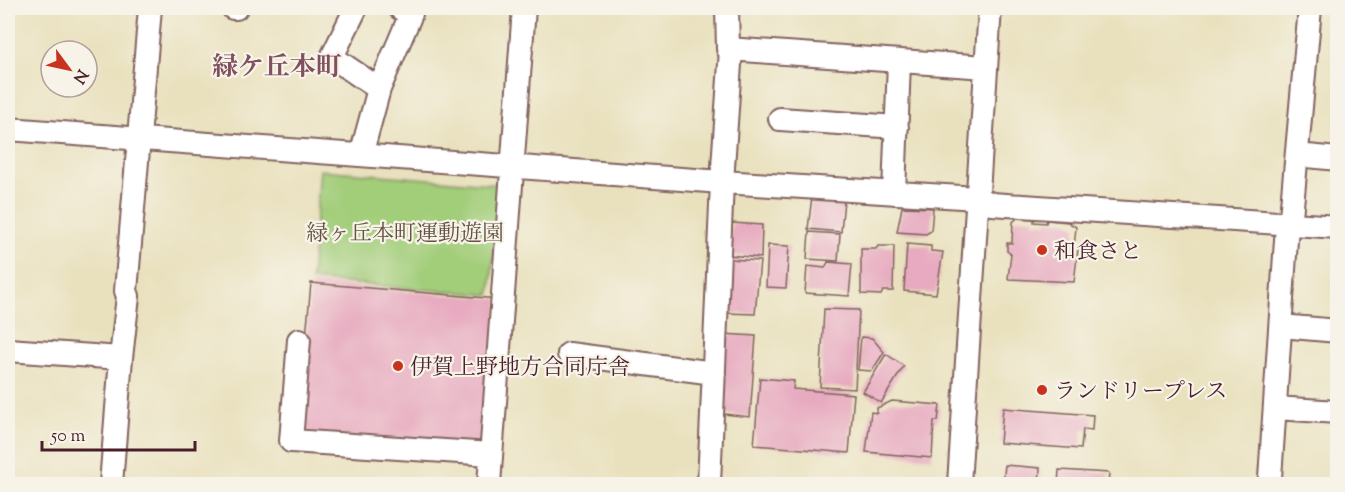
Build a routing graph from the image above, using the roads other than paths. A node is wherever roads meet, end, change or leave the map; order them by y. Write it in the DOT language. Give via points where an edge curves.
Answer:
graph roads {
  1 [pos="150,8"];
  2 [pos="356,8"];
  3 [pos="400,8"];
  4 [pos="524,8"];
  5 [pos="728,8"];
  6 [pos="990,8"];
  7 [pos="1310,8"];
  8 [pos="731,50"];
  9 [pos="899,62"];
  10 [pos="986,68"];
  11 [pos="380,89"];
  12 [pos="780,119"];
  13 [pos="897,127"];
  14 [pos="8,129"];
  15 [pos="139,139"];
  16 [pos="361,155"];
  17 [pos="1297,155"];
  18 [pos="1338,159"];
  19 [pos="514,166"];
  20 [pos="722,182"];
  21 [pos="894,192"];
  22 [pos="977,198"];
  23 [pos="1287,225"];
  24 [pos="1338,227"];
  25 [pos="1281,326"];
  26 [pos="1338,331"];
  27 [pos="299,340"];
  28 [pos="8,350"];
  29 [pos="569,354"];
  30 [pos="120,358"];
  31 [pos="714,373"];
  32 [pos="1275,408"];
  33 [pos="1338,412"];
  34 [pos="491,454"];
  35 [pos="1270,478"];
  36 [pos="111,484"];
  37 [pos="489,484"];
  38 [pos="709,484"];
  39 [pos="959,484"];
  1 -- 15 [label="street"];
  2 -- 11 [label="street" via="332,57"];
  3 -- 11 [label="street" via="411,14"];
  4 -- 19 [label="street"];
  5 -- 8 [label="street"];
  6 -- 10 [label="street"];
  7 -- 17 [label="street"];
  8 -- 9 [label="street"];
  8 -- 20 [label="street"];
  9 -- 10 [label="street"];
  9 -- 13 [label="street"];
  10 -- 22 [label="street"];
  11 -- 16 [label="street"];
  12 -- 13 [label="street"];
  13 -- 21 [label="street"];
  14 -- 15 [label="street"];
  15 -- 16 [label="street"];
  15 -- 30 [label="street"];
  16 -- 19 [label="street"];
  17 -- 18 [label="street"];
  17 -- 23 [label="street"];
  19 -- 20 [label="street"];
  19 -- 34 [label="street"];
  20 -- 21 [label="street"];
  20 -- 31 [label="street"];
  21 -- 22 [label="street"];
  22 -- 23 [label="street" via="993,204"];
  22 -- 39 [label="street"];
  23 -- 24 [label="street"];
  23 -- 25 [label="street"];
  25 -- 26 [label="street"];
  25 -- 32 [label="street"];
  27 -- 34 [label="street" via="291,441"];
  28 -- 30 [label="street"];
  29 -- 31 [label="street"];
  30 -- 36 [label="street"];
  31 -- 38 [label="street"];
  32 -- 33 [label="street"];
  32 -- 35 [label="street"];
  34 -- 37 [label="street"];
}
